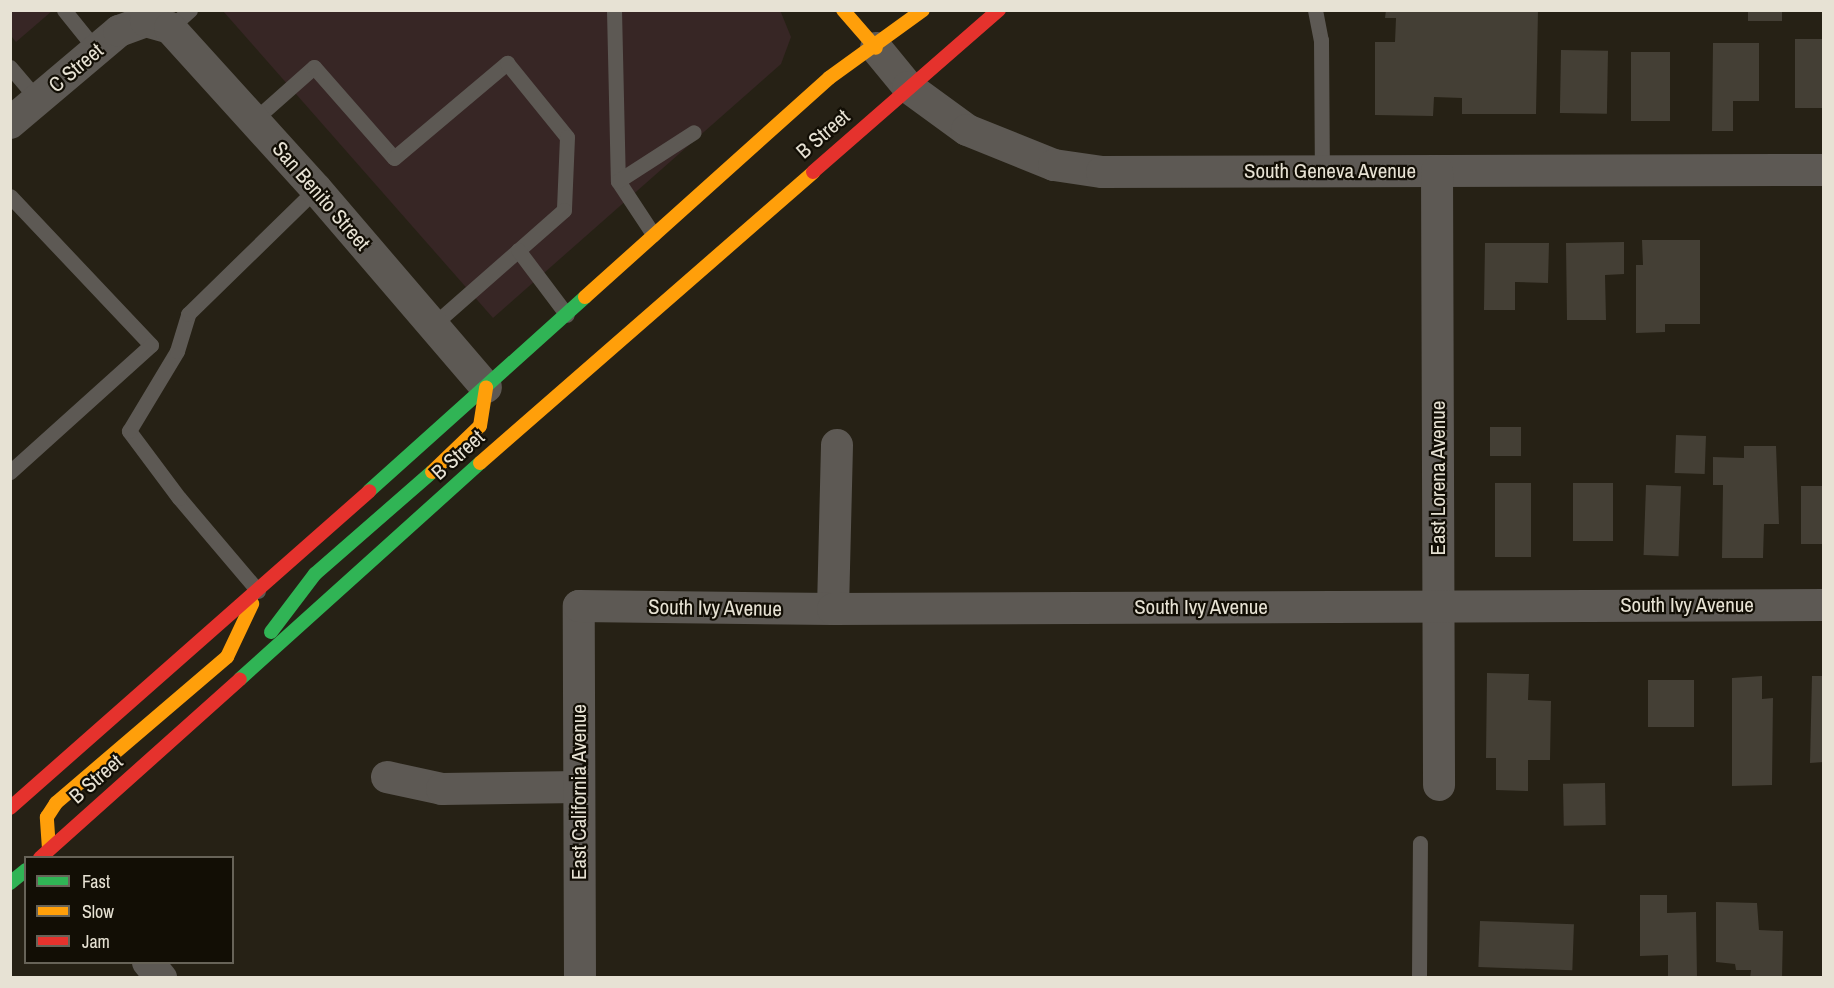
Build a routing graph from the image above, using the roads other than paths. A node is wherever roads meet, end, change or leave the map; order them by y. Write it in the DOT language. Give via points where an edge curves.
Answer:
graph roads {
  1 [pos="64,10"];
  2 [pos="614,10"];
  3 [pos="843,10"];
  4 [pos="923,10"];
  5 [pos="999,10"];
  6 [pos="1315,10"];
  7 [pos="163,17"];
  8 [pos="876,48"];
  9 [pos="97,51"];
  10 [pos="10,67"];
  11 [pos="908,87"];
  12 [pos="38,99"];
  13 [pos="254,120"];
  14 [pos="10,123"];
  15 [pos="693,132"];
  16 [pos="1322,170"];
  17 [pos="1437,171"];
  18 [pos="1824,171"];
  19 [pos="618,181"];
  20 [pos="316,189"];
  21 [pos="10,196"];
  22 [pos="653,234"];
  23 [pos="518,250"];
  24 [pos="567,315"];
  25 [pos="432,326"];
  26 [pos="486,387"];
  27 [pos="837,445"];
  28 [pos="10,472"];
  29 [pos="258,591"];
  30 [pos="1439,605"];
  31 [pos="1824,605"];
  32 [pos="579,606"];
  33 [pos="833,609"];
  34 [pos="223,695"];
  35 [pos="387,777"];
  36 [pos="1439,785"];
  37 [pos="579,788"];
  38 [pos="10,808"];
  39 [pos="1420,843"];
  40 [pos="48,855"];
  41 [pos="24,872"];
  42 [pos="10,883"];
  43 [pos="149,964"];
  44 [pos="161,978"];
  45 [pos="580,978"];
  46 [pos="1419,978"];
  1 -- 9 [label="lane"];
  2 -- 19 [label="lane"];
  3 -- 8 [label="main road"];
  4 -- 8 [label="main road, B Street"];
  5 -- 11 [label="main road, B Street"];
  6 -- 16 [label="lane" via="1321,40"];
  7 -- 9 [label="street, C Street" via="119,31"];
  7 -- 13 [label="street, San Benito Street"];
  8 -- 11 [label="street, South Geneva Avenue"];
  8 -- 22 [label="main road, B Street" via="829,78"];
  9 -- 12 [label="street, C Street"];
  10 -- 12 [label="lane"];
  11 -- 16 [label="street, South Geneva Avenue" via="968,130 1054,165 1102,172"];
  11 -- 34 [label="main road, B Street"];
  12 -- 14 [label="street, C Street"];
  13 -- 20 [label="street, San Benito Street"];
  13 -- 23 [label="lane" via="314,67 394,158 507,63 567,137 564,210"];
  15 -- 19 [label="lane"];
  16 -- 17 [label="street, South Geneva Avenue"];
  17 -- 18 [label="street, South Geneva Avenue"];
  17 -- 30 [label="street, East Lorena Avenue"];
  19 -- 22 [label="lane"];
  20 -- 25 [label="street, San Benito Street"];
  20 -- 29 [label="lane" via="188,314 177,351 129,431 179,498"];
  21 -- 28 [label="lane" via="151,345"];
  22 -- 24 [label="main road, B Street"];
  23 -- 24 [label="lane"];
  23 -- 25 [label="lane"];
  24 -- 26 [label="main road, B Street"];
  25 -- 26 [label="street, San Benito Street"];
  26 -- 29 [label="main road, B Street"];
  26 -- 34 [label="main road" via="480,426 470,440 315,574"];
  27 -- 33 [label="street"];
  29 -- 38 [label="main road, B Street"];
  29 -- 40 [label="main road" via="227,657 56,803 47,817"];
  30 -- 31 [label="street, South Ivy Avenue"];
  30 -- 33 [label="street, South Ivy Avenue"];
  30 -- 36 [label="street, East Lorena Avenue"];
  32 -- 33 [label="street, South Ivy Avenue"];
  32 -- 37 [label="street, East California Avenue"];
  34 -- 40 [label="main road, B Street"];
  35 -- 37 [label="street" via="442,789"];
  37 -- 45 [label="street, East California Avenue"];
  39 -- 46 [label="lane"];
  41 -- 42 [label="main road"];
  43 -- 44 [label="street"];
}
